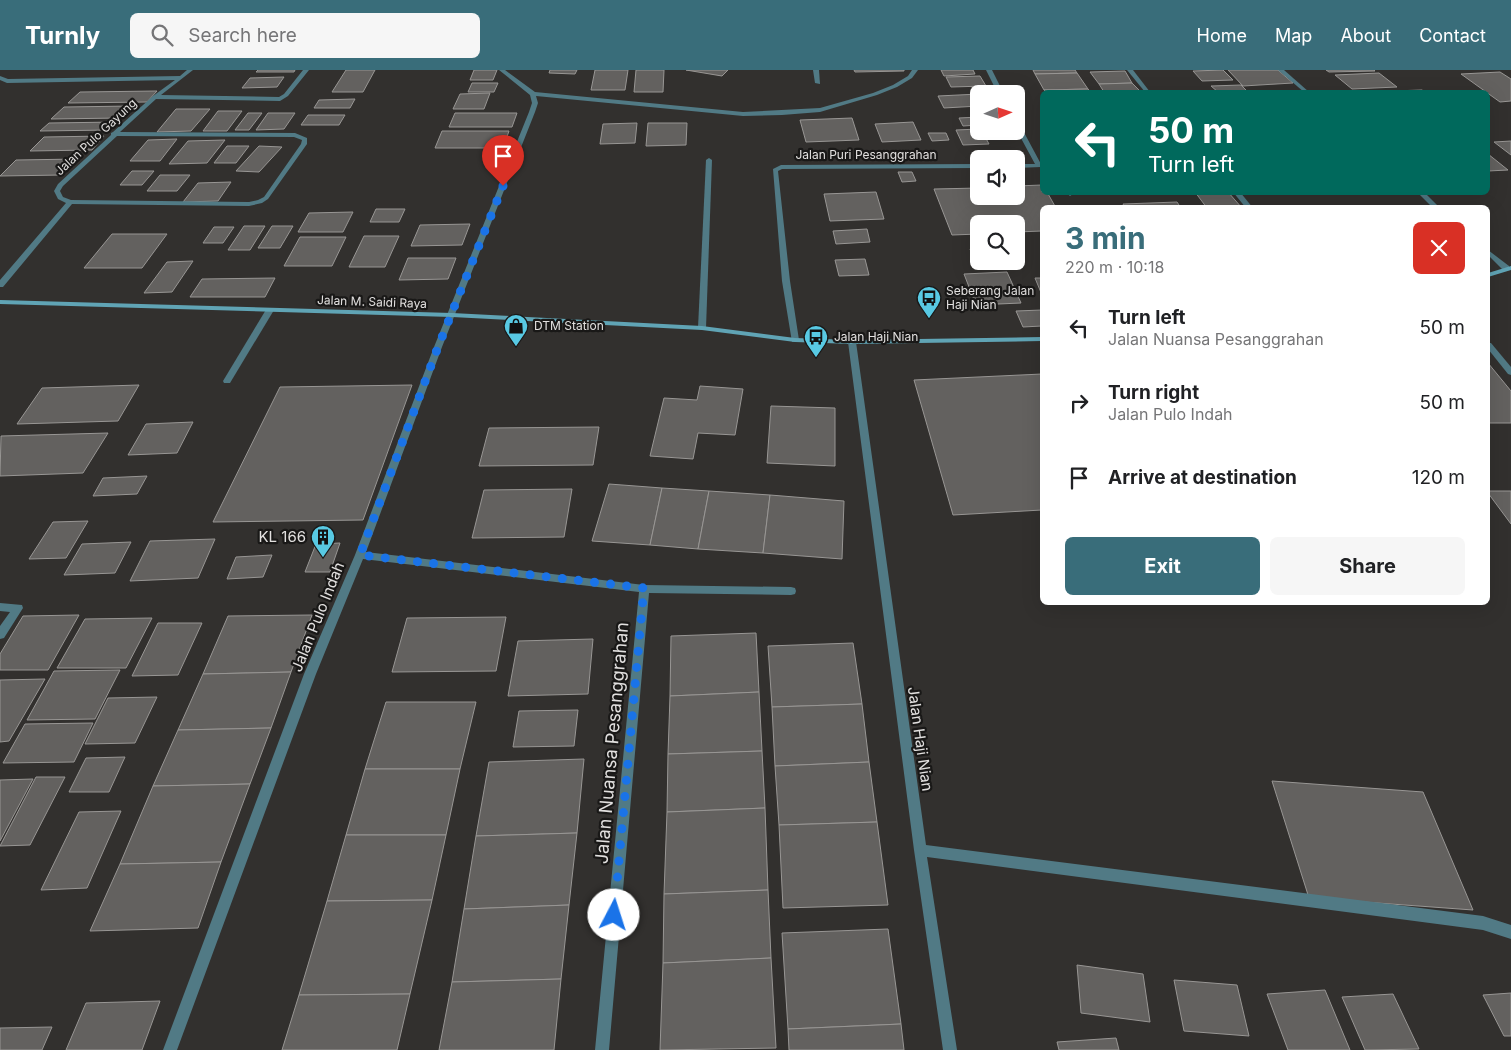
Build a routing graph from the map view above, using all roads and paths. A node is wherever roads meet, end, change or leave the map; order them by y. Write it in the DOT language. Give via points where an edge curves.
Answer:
graph roads {
  1 [pos="190,70"];
  2 [pos="306,70"];
  3 [pos="502,70"];
  4 [pos="816,70"];
  5 [pos="915,70"];
  6 [pos="989,70"];
  7 [pos="1130,70"];
  8 [pos="1281,70"];
  9 [pos="0,78"];
  10 [pos="181,78"];
  11 [pos="818,83"];
  12 [pos="996,85"];
  13 [pos="1146,90"];
  14 [pos="1304,90"];
  15 [pos="534,94"];
  16 [pos="155,97"];
  17 [pos="113,134"];
  18 [pos="1025,140"];
  19 [pos="709,160"];
  20 [pos="970,166"];
  21 [pos="1025,167"];
  22 [pos="1040,168"];
  23 [pos="1239,195"];
  24 [pos="1423,195"];
  25 [pos="70,202"];
  26 [pos="1247,205"];
  27 [pos="1434,205"];
  28 [pos="1490,254"];
  29 [pos="1508,268"];
  30 [pos="1490,274"];
  31 [pos="0,285"];
  32 [pos="0,302"];
  33 [pos="270,310"];
  34 [pos="452,315"];
  35 [pos="702,328"];
  36 [pos="1040,339"];
  37 [pos="795,340"];
  38 [pos="852,342"];
  39 [pos="1490,347"];
  40 [pos="1511,372"];
  41 [pos="227,381"];
  42 [pos="360,555"];
  43 [pos="644,588"];
  44 [pos="791,591"];
  45 [pos="0,607"];
  46 [pos="0,635"];
  47 [pos="920,850"];
  48 [pos="1511,932"];
  49 [pos="170,1050"];
  50 [pos="602,1050"];
  51 [pos="950,1050"];
  1 -- 10 [label="street, Jalan Pulo Gayung"];
  2 -- 16 [label="street" via="280,99"];
  3 -- 15 [label="street"];
  4 -- 11 [label="street"];
  5 -- 15 [label="street" via="896,86 820,110 743,114"];
  6 -- 12 [label="street"];
  7 -- 13 [label="street"];
  8 -- 14 [label="street"];
  9 -- 10 [label="street" via="7,81"];
  10 -- 16 [label="street, Jalan Pulo Gayung"];
  15 -- 34 [label="street, Jalan Pulo Indah" via="532,112"];
  16 -- 17 [label="street, Jalan Pulo Gayung"];
  17 -- 25 [label="street, Jalan Pulo Gayung" via="60,185 57,191 60,198"];
  17 -- 25 [label="street" via="295,136 305,139 266,198 260,202"];
  18 -- 22 [label="street"];
  19 -- 35 [label="street"];
  20 -- 37 [label="street, Jalan Puri Pesanggrahan" via="781,167 775,170"];
  21 -- 22 [label="street"];
  23 -- 26 [label="street"];
  24 -- 27 [label="street"];
  25 -- 31 [label="street"];
  28 -- 29 [label="street"];
  29 -- 30 [label="street"];
  32 -- 33 [label="street, Jalan M. Saidi Raya"];
  33 -- 34 [label="street, Jalan M. Saidi Raya"];
  33 -- 41 [label="street"];
  34 -- 35 [label="street, Jalan M. Saidi Raya"];
  34 -- 42 [label="street, Jalan Pulo Indah"];
  35 -- 37 [label="street, Jalan M. Saidi Raya"];
  36 -- 38 [label="street, Jalan M. Saidi Raya"];
  37 -- 38 [label="street, Jalan M. Saidi Raya"];
  38 -- 47 [label="street, Jalan Haji Nian"];
  39 -- 40 [label="street"];
  42 -- 43 [label="street"];
  42 -- 49 [label="street, Jalan Pulo Indah" via="310,674"];
  43 -- 44 [label="street"];
  43 -- 50 [label="street, Jalan Nuansa Pesanggrahan"];
  45 -- 46 [label="street" via="18,608"];
  47 -- 48 [label="street" via="1473,922"];
  47 -- 51 [label="street, Jalan Haji Nian"];
}
